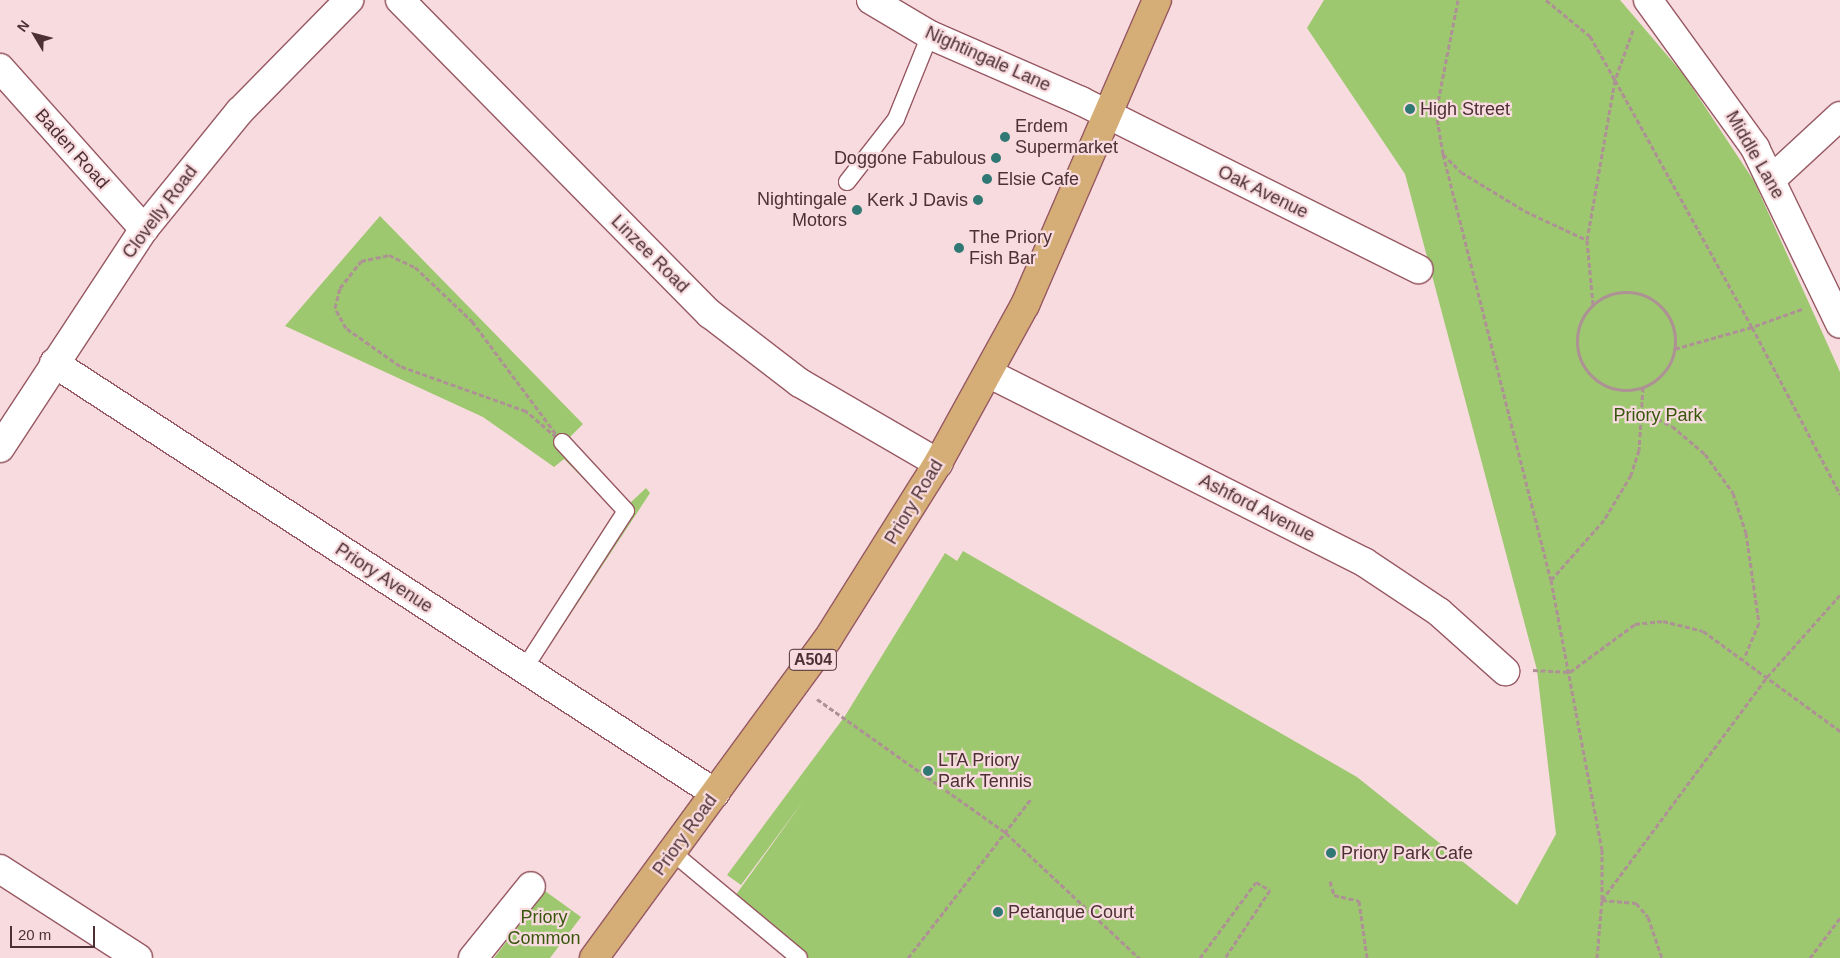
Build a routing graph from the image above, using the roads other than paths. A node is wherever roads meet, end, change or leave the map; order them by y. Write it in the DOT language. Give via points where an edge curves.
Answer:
graph roads {
  1 [pos="349,0"];
  2 [pos="400,0"];
  3 [pos="871,0"];
  4 [pos="1157,0"];
  5 [pos="1648,0"];
  6 [pos="930,35"];
  7 [pos="0,68"];
  8 [pos="1108,115"];
  9 [pos="1840,116"];
  10 [pos="1773,178"];
  11 [pos="848,182"];
  12 [pos="144,229"];
  13 [pos="1418,269"];
  14 [pos="1840,324"];
  15 [pos="54,363"];
  16 [pos="990,374"];
  17 [pos="562,442"];
  18 [pos="0,448"];
  19 [pos="938,463"];
  20 [pos="524,669"];
  21 [pos="1505,671"];
  22 [pos="715,793"];
  23 [pos="672,852"];
  24 [pos="0,869"];
  25 [pos="532,886"];
  26 [pos="138,958"];
  27 [pos="473,958"];
  28 [pos="594,958"];
  29 [pos="799,958"];
  1 -- 12 [label="street, Clovelly Road" via="240,111"];
  2 -- 19 [label="street, Linzee Road" via="710,314 800,383"];
  3 -- 6 [label="street, Nightingale Lane"];
  4 -- 8 [label="main road, Priory Road / A504"];
  5 -- 10 [label="street, Middle Lane" via="1696,61"];
  6 -- 8 [label="street, Nightingale Lane"];
  6 -- 11 [label="lane" via="896,119"];
  7 -- 12 [label="street, Baden Road"];
  8 -- 13 [label="street, Oak Avenue"];
  8 -- 16 [label="main road, Priory Road / A504" via="1046,259"];
  9 -- 10 [label="street"];
  10 -- 14 [label="street, Middle Lane"];
  12 -- 15 [label="street, Clovelly Road"];
  15 -- 18 [label="street, Clovelly Road"];
  15 -- 20 [label="street, Priory Avenue"];
  16 -- 19 [label="main road, Priory Road / A504"];
  16 -- 21 [label="street, Ashford Avenue" via="1364,562 1439,612"];
  17 -- 20 [label="lane" via="626,511"];
  19 -- 22 [label="main road, Priory Road / A504" via="796,684"];
  20 -- 22 [label="street, Priory Avenue"];
  22 -- 23 [label="main road, Priory Road / A504"];
  23 -- 28 [label="main road, Priory Road / A504"];
  23 -- 29 [label="lane"];
  24 -- 26 [label="street"];
  25 -- 27 [label="street"];
}
